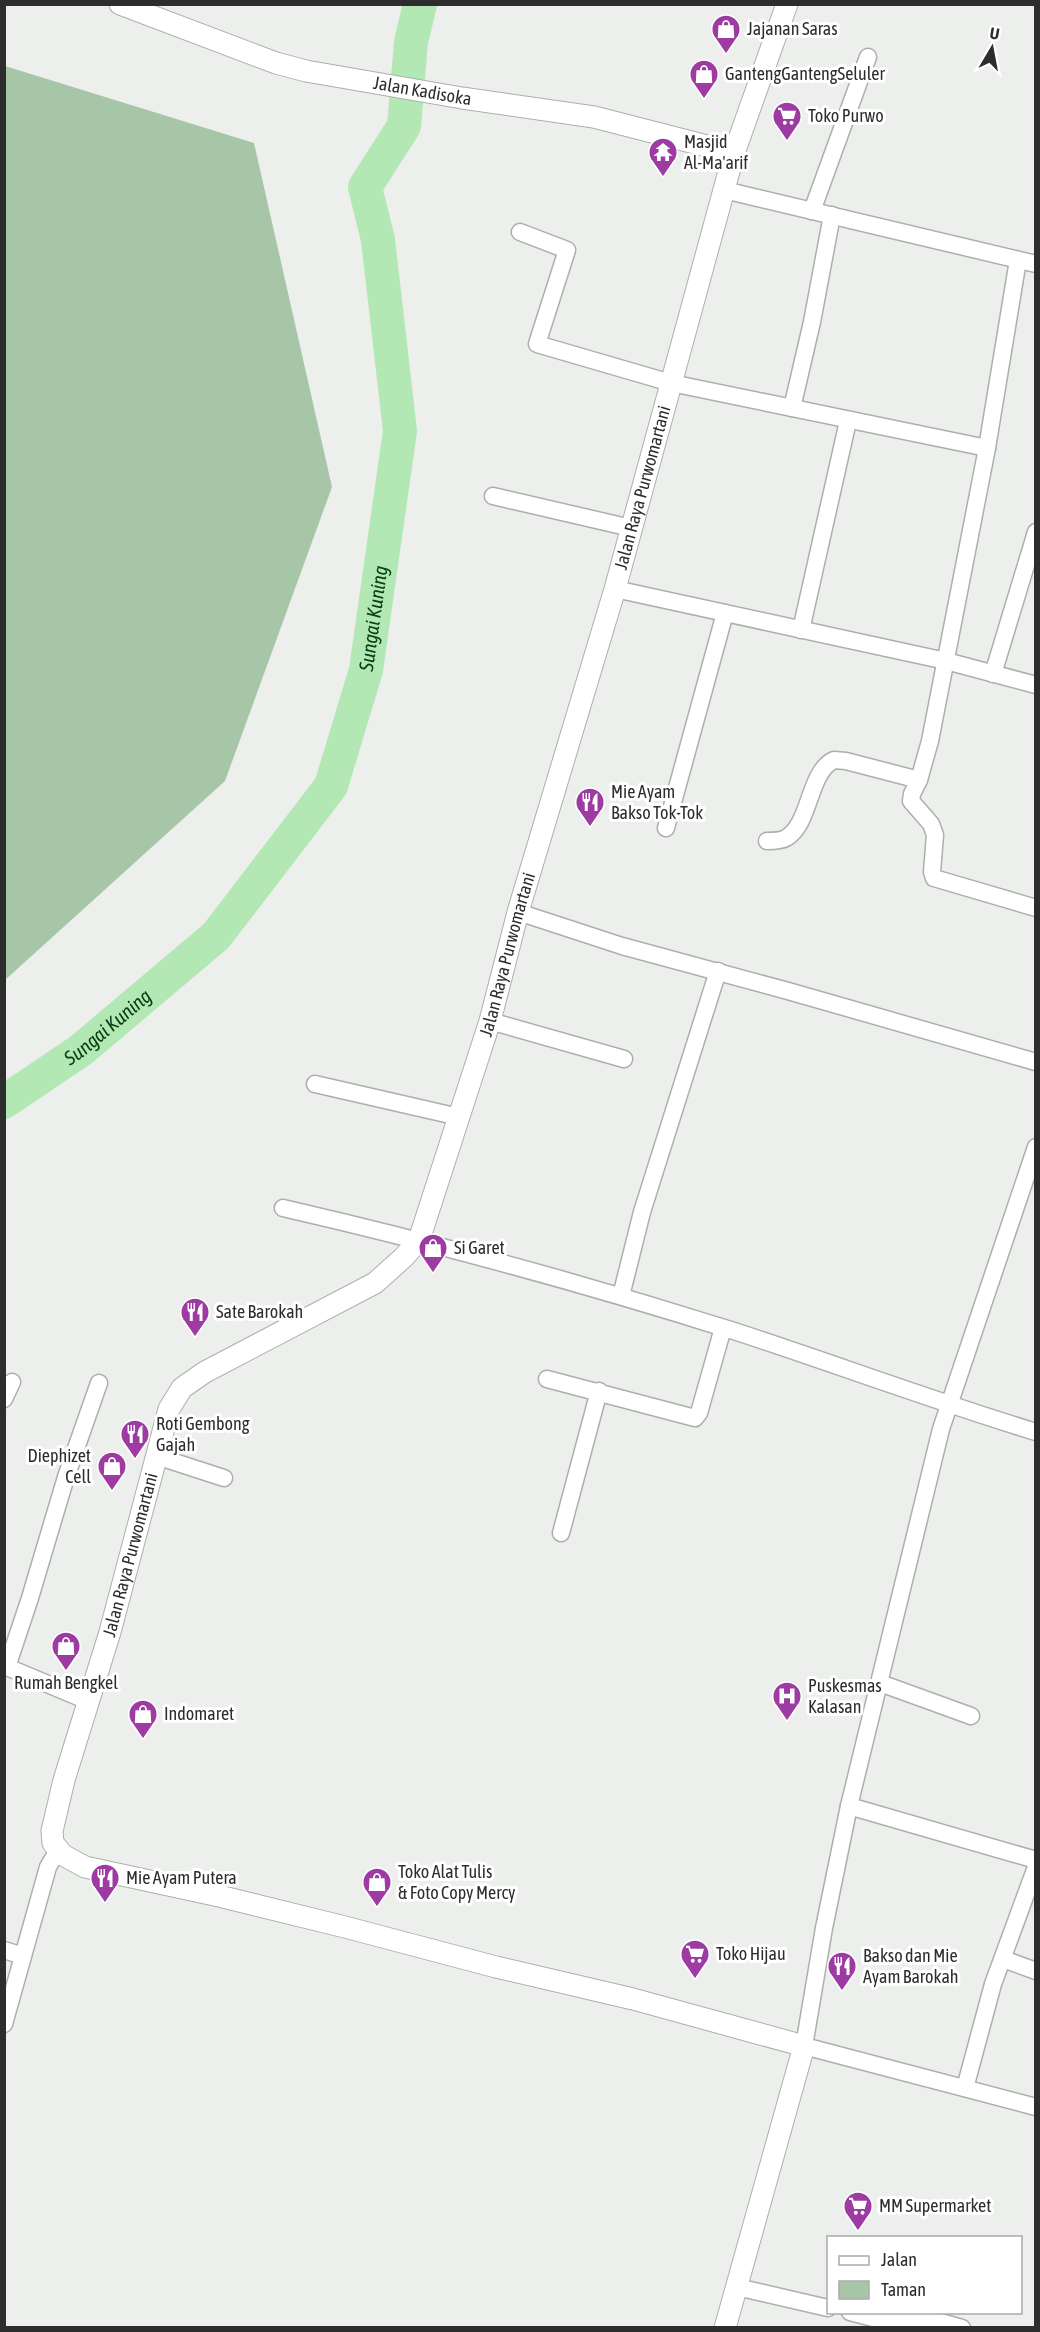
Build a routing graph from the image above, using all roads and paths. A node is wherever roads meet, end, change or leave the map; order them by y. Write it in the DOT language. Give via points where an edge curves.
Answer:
graph roads {
  1 [pos="120,4"];
  2 [pos="787,4"];
  3 [pos="868,57"];
  4 [pos="734,153"];
  5 [pos="724,190"];
  6 [pos="812,211"];
  7 [pos="832,215"];
  8 [pos="520,232"];
  9 [pos="1018,261"];
  10 [pos="1035,264"];
  11 [pos="671,383"];
  12 [pos="792,408"];
  13 [pos="848,420"];
  14 [pos="987,448"];
  15 [pos="493,496"];
  16 [pos="631,528"];
  17 [pos="1035,532"];
  18 [pos="615,590"];
  19 [pos="725,613"];
  20 [pos="801,630"];
  21 [pos="946,662"];
  22 [pos="993,674"];
  23 [pos="1035,685"];
  24 [pos="919,780"];
  25 [pos="666,828"];
  26 [pos="767,841"];
  27 [pos="1035,908"];
  28 [pos="518,912"];
  29 [pos="718,971"];
  30 [pos="490,1021"];
  31 [pos="624,1059"];
  32 [pos="1035,1062"];
  33 [pos="315,1084"];
  34 [pos="459,1117"];
  35 [pos="1035,1147"];
  36 [pos="283,1208"];
  37 [pos="419,1240"];
  38 [pos="621,1296"];
  39 [pos="723,1328"];
  40 [pos="547,1379"];
  41 [pos="12,1382"];
  42 [pos="99,1383"];
  43 [pos="599,1391"];
  44 [pos="4,1399"];
  45 [pos="947,1406"];
  46 [pos="1035,1432"];
  47 [pos="156,1456"];
  48 [pos="224,1478"];
  49 [pos="561,1533"];
  50 [pos="6,1666"];
  51 [pos="880,1683"];
  52 [pos="88,1701"];
  53 [pos="971,1716"];
  54 [pos="849,1806"];
  55 [pos="58,1850"];
  56 [pos="1035,1860"];
  57 [pos="1035,1867"];
  58 [pos="4,1950"];
  59 [pos="23,1956"];
  60 [pos="1003,1959"];
  61 [pos="1035,1971"];
  62 [pos="4,2024"];
  63 [pos="804,2046"];
  64 [pos="965,2088"];
  65 [pos="1035,2107"];
  66 [pos="737,2288"];
  67 [pos="827,2308"];
  68 [pos="855,2314"];
  69 [pos="934,2316"];
  70 [pos="725,2328"];
  71 [pos="962,2328"];
  1 -- 4 [label="street, Jalan Kadisoka" via="306,71 594,117"];
  2 -- 4 [label="street, Jalan Raya Purwomartani"];
  3 -- 6 [label="street"];
  4 -- 5 [label="street, Jalan Raya Purwomartani"];
  5 -- 6 [label="street"];
  5 -- 11 [label="street, Jalan Raya Purwomartani"];
  6 -- 7 [label="street"];
  7 -- 9 [label="street"];
  7 -- 12 [label="street"];
  8 -- 11 [label="street" via="567,250 537,344"];
  9 -- 10 [label="street"];
  9 -- 14 [label="street"];
  11 -- 12 [label="street"];
  11 -- 16 [label="street, Jalan Raya Purwomartani"];
  12 -- 13 [label="street"];
  13 -- 14 [label="street"];
  13 -- 20 [label="street"];
  14 -- 21 [label="street"];
  15 -- 16 [label="street"];
  16 -- 18 [label="street, Jalan Raya Purwomartani"];
  17 -- 22 [label="street"];
  18 -- 19 [label="street"];
  18 -- 28 [label="street, Jalan Raya Purwomartani"];
  19 -- 20 [label="street"];
  19 -- 25 [label="street"];
  20 -- 21 [label="street"];
  21 -- 22 [label="street"];
  21 -- 24 [label="street"];
  22 -- 23 [label="street"];
  24 -- 26 [label="street" via="834,760 824,769 796,830 784,840"];
  24 -- 27 [label="street" via="911,801 931,824 935,835 934,878"];
  28 -- 29 [label="street" via="622,946"];
  28 -- 30 [label="street, Jalan Raya Purwomartani"];
  29 -- 32 [label="street"];
  29 -- 38 [label="street" via="642,1212"];
  30 -- 31 [label="street"];
  30 -- 34 [label="street, Jalan Raya Purwomartani"];
  33 -- 34 [label="street"];
  34 -- 37 [label="street, Jalan Raya Purwomartani"];
  35 -- 45 [label="street"];
  36 -- 37 [label="street"];
  37 -- 38 [label="street"];
  37 -- 47 [label="street, Jalan Raya Purwomartani" via="375,1283 205,1372 182,1388 169,1409"];
  38 -- 39 [label="street"];
  39 -- 43 [label="street" via="697,1417"];
  39 -- 45 [label="street"];
  40 -- 43 [label="street"];
  41 -- 44 [label="street"];
  42 -- 50 [label="street"];
  43 -- 49 [label="street"];
  45 -- 46 [label="street"];
  45 -- 51 [label="street"];
  47 -- 48 [label="street"];
  47 -- 52 [label="street, Jalan Raya Purwomartani"];
  50 -- 52 [label="street"];
  51 -- 53 [label="street"];
  51 -- 54 [label="street"];
  52 -- 55 [label="street, Jalan Raya Purwomartani" via="52,1831"];
  54 -- 56 [label="street"];
  54 -- 63 [label="street"];
  55 -- 59 [label="street" via="48,1867"];
  55 -- 63 [label="street" via="85,1867 633,1999"];
  57 -- 60 [label="street"];
  58 -- 59 [label="street"];
  59 -- 62 [label="street"];
  60 -- 61 [label="street"];
  60 -- 64 [label="street"];
  63 -- 64 [label="street"];
  63 -- 66 [label="street"];
  64 -- 65 [label="street"];
  66 -- 67 [label="street"];
  66 -- 70 [label="street"];
  68 -- 69 [label="street" via="873,2318"];
  69 -- 71 [label="street"];
}
